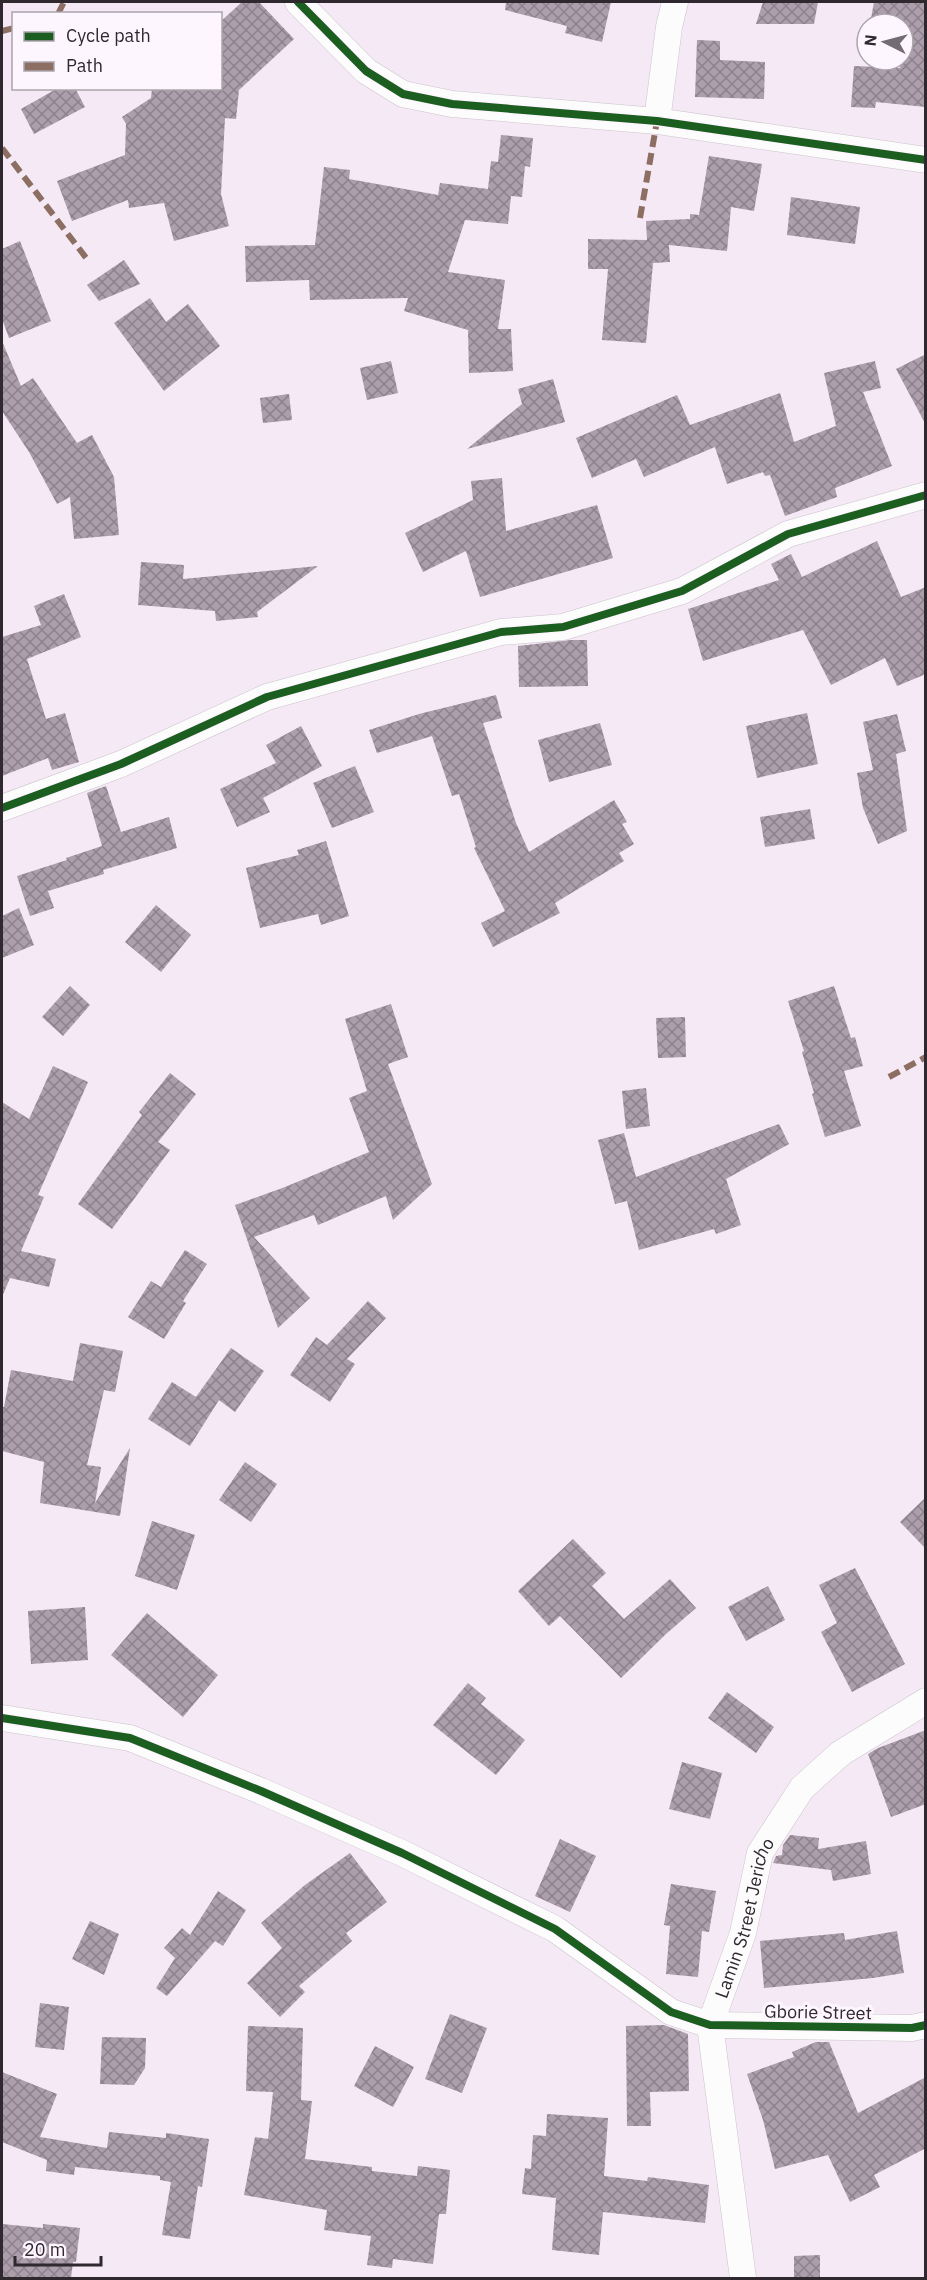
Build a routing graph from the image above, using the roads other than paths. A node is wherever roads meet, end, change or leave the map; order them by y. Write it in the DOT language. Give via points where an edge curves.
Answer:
graph roads {
  1 [pos="298,2"];
  2 [pos="675,2"];
  3 [pos="657,121"];
  4 [pos="926,160"];
  5 [pos="926,495"];
  6 [pos="2,808"];
  7 [pos="926,1701"];
  8 [pos="2,1718"];
  9 [pos="710,2025"];
  10 [pos="926,2025"];
  11 [pos="743,2278"];
  1 -- 3 [label="street" via="366,71 402,94 452,104"];
  2 -- 3 [label="street"];
  3 -- 4 [label="street"];
  5 -- 6 [label="street" via="788,534 682,591 563,627 501,632 267,697 121,764"];
  7 -- 9 [label="street, Lamin Street Jericho" via="841,1754 802,1788 759,1852 743,1934"];
  8 -- 9 [label="street, Gborie Street" via="130,1738 261,1791 402,1853 555,1929 671,2012"];
  9 -- 10 [label="street, Gborie Street"];
  9 -- 11 [label="street, Lamin Street Jericho"];
}
